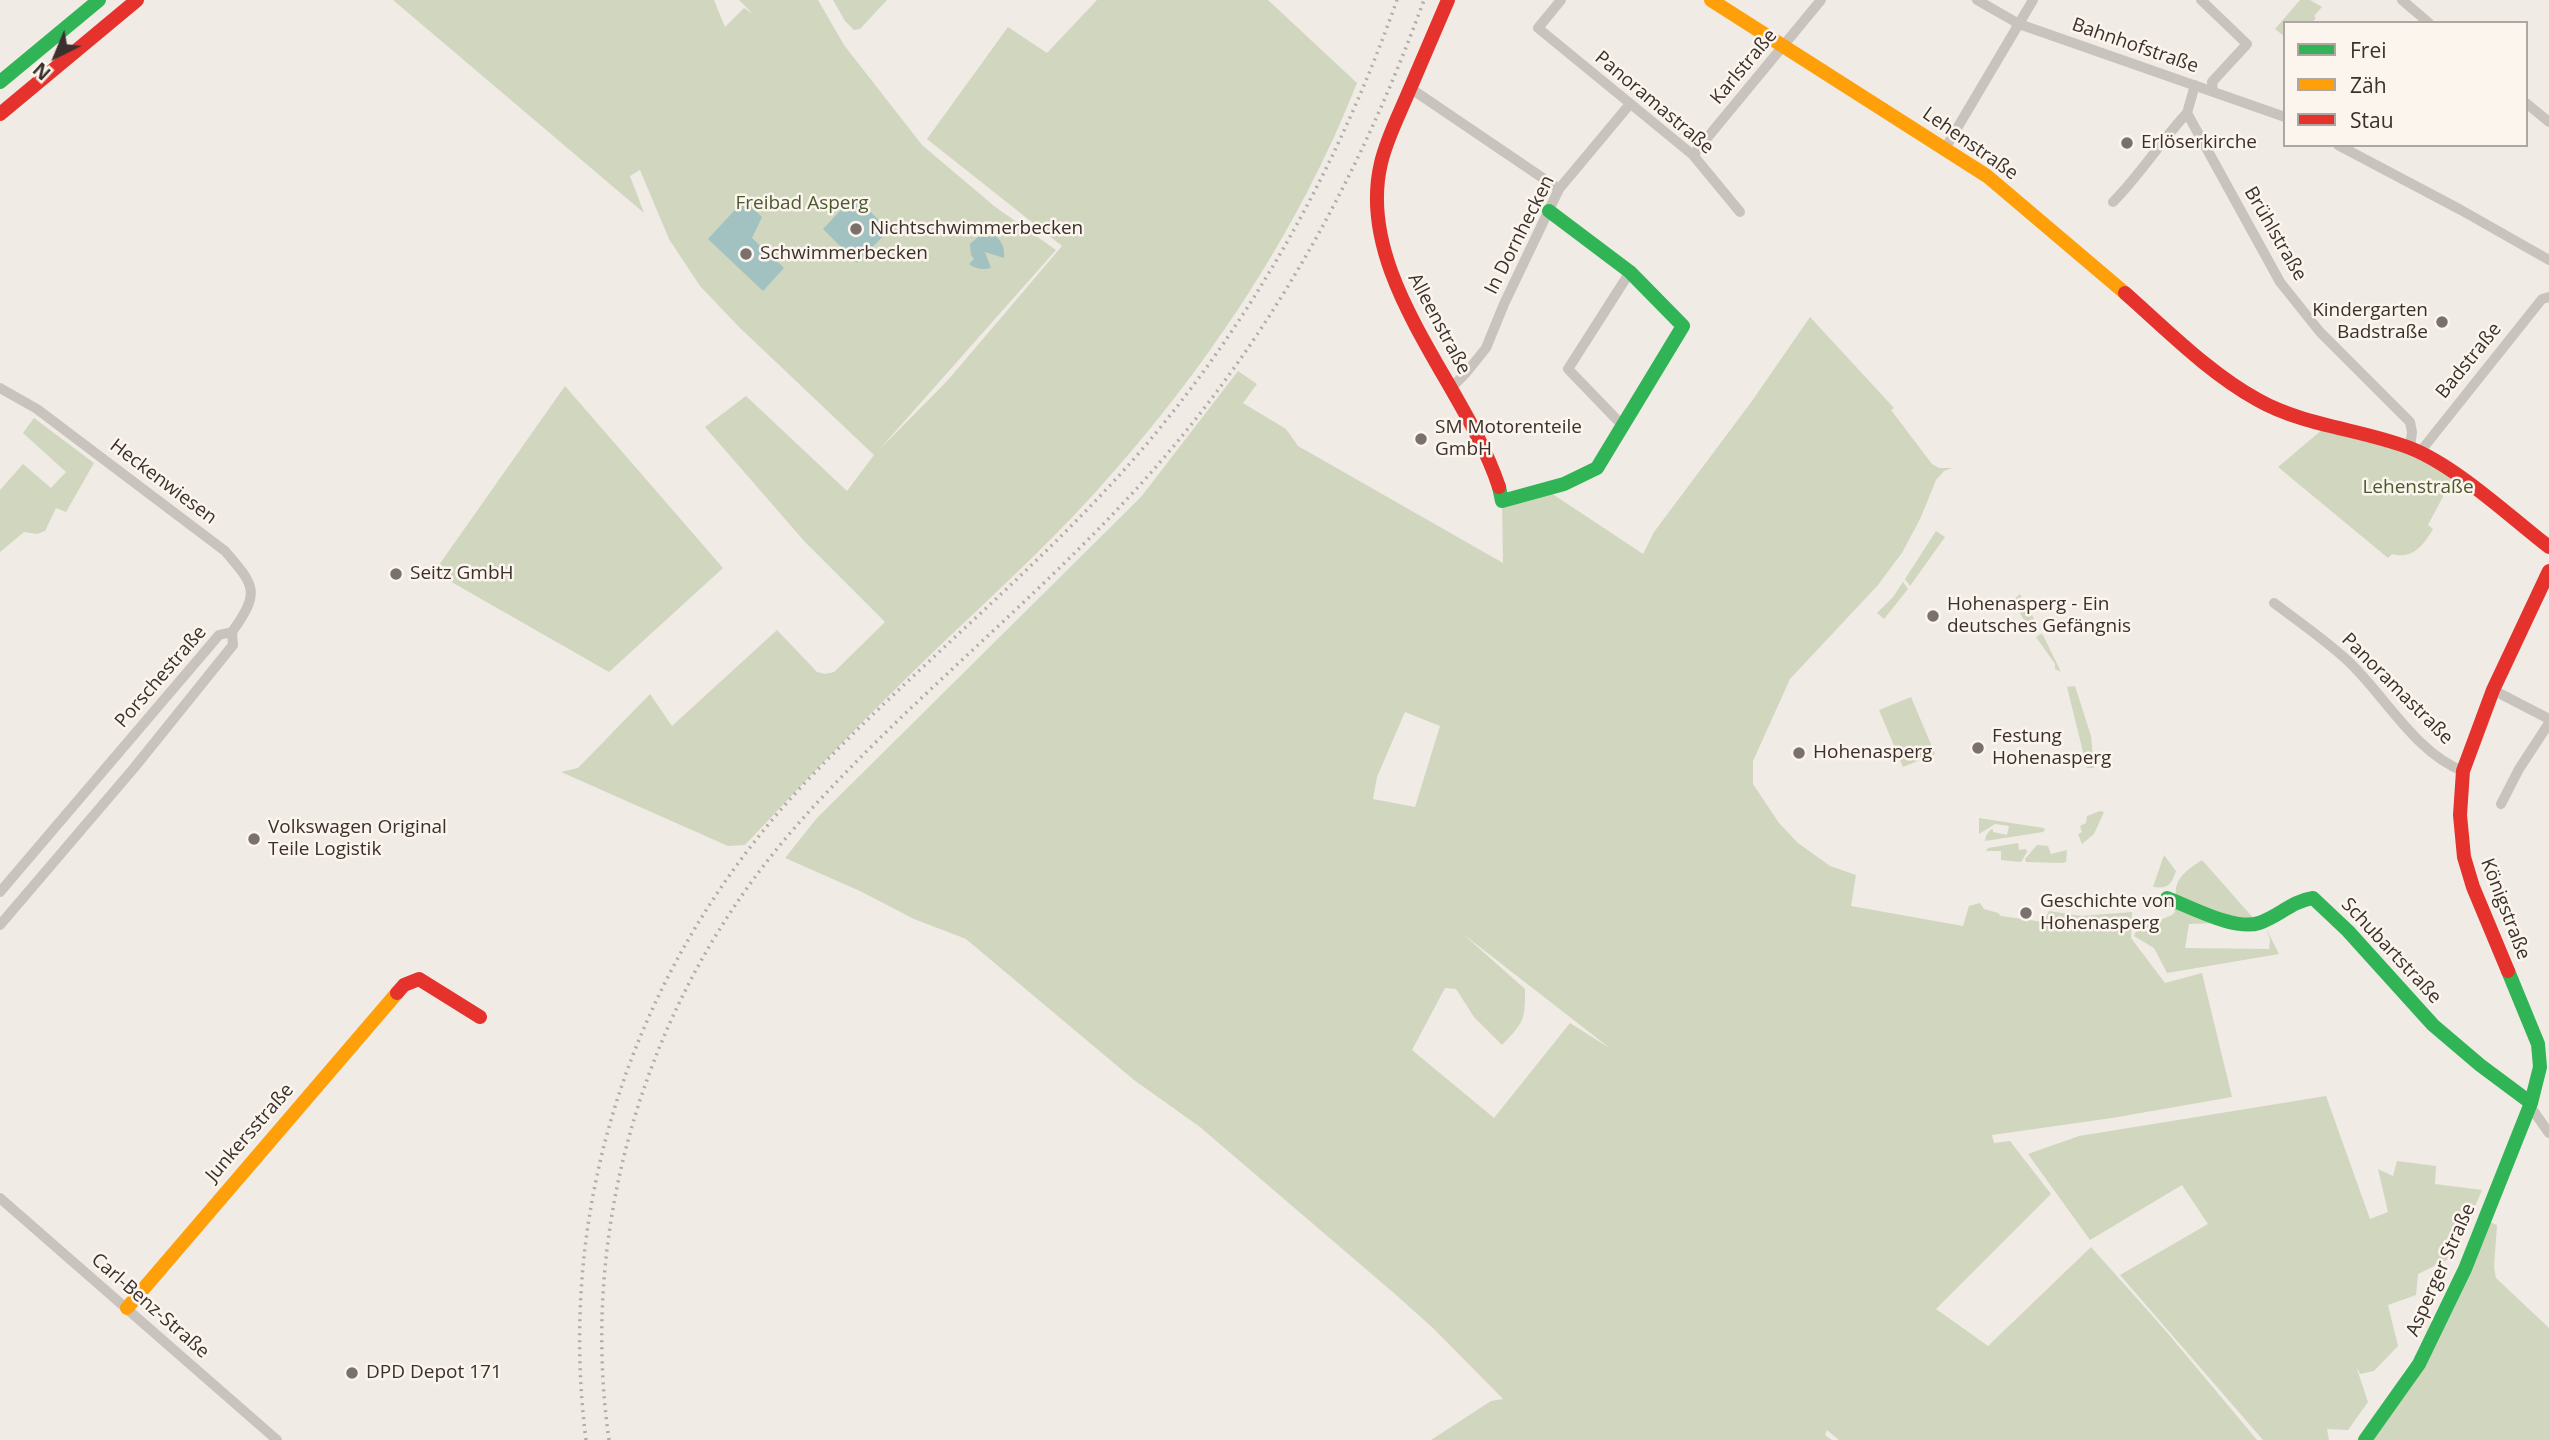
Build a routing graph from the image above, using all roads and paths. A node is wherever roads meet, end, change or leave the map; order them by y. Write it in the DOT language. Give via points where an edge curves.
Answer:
graph roads {
  1 [pos="99,0"];
  2 [pos="137,0"];
  3 [pos="1448,0"];
  4 [pos="1561,0"];
  5 [pos="1711,0"];
  6 [pos="1821,0"];
  7 [pos="1977,0"];
  8 [pos="2033,0"];
  9 [pos="2201,0"];
  10 [pos="2402,0"];
  11 [pos="2427,21"];
  12 [pos="2018,24"];
  13 [pos="1784,47"];
  14 [pos="0,82"];
  15 [pos="2195,85"];
  16 [pos="1410,88"];
  17 [pos="2213,91"];
  18 [pos="1630,104"];
  19 [pos="2528,105"];
  20 [pos="2187,113"];
  21 [pos="0,114"];
  22 [pos="2283,116"];
  23 [pos="2549,122"];
  24 [pos="2342,147"];
  25 [pos="1946,148"];
  26 [pos="1693,155"];
  27 [pos="1559,189"];
  28 [pos="2113,202"];
  29 [pos="1549,211"];
  30 [pos="1740,212"];
  31 [pos="2549,260"];
  32 [pos="1630,272"];
  33 [pos="2549,297"];
  34 [pos="0,388"];
  35 [pos="1451,388"];
  36 [pos="1623,426"];
  37 [pos="2415,450"];
  38 [pos="2549,547"];
  39 [pos="2549,571"];
  40 [pos="2274,603"];
  41 [pos="232,632"];
  42 [pos="2493,690"];
  43 [pos="2549,721"];
  44 [pos="2463,771"];
  45 [pos="97,777"];
  46 [pos="114,792"];
  47 [pos="2501,804"];
  48 [pos="0,892"];
  49 [pos="2167,898"];
  50 [pos="0,926"];
  51 [pos="481,1017"];
  52 [pos="2530,1105"];
  53 [pos="2549,1133"];
  54 [pos="0,1198"];
  55 [pos="127,1308"];
  56 [pos="277,1440"];
  57 [pos="2365,1440"];
  1 -- 14 [label="main road"];
  2 -- 21 [label="main road"];
  3 -- 16 [label="main road, Alleenstraße"];
  4 -- 18 [label="street, Panoramastraße" via="1538,28"];
  5 -- 13 [label="main road, Lehenstraße"];
  6 -- 13 [label="street, Karlstraße"];
  7 -- 12 [label="street, Bahnhofstraße"];
  8 -- 12 [label="street"];
  9 -- 17 [label="street" via="2247,44 2212,82"];
  10 -- 11 [label="street"];
  12 -- 15 [label="street, Bahnhofstraße"];
  12 -- 25 [label="street"];
  13 -- 25 [label="main road, Lehenstraße"];
  13 -- 26 [label="street, Karlstraße"];
  15 -- 17 [label="street, Bahnhofstraße"];
  15 -- 20 [label="street"];
  16 -- 27 [label="street"];
  16 -- 35 [label="main road, Alleenstraße" via="1381,163 1376,200 1395,285"];
  17 -- 22 [label="street, Bahnhofstraße"];
  18 -- 26 [label="street, Panoramastraße"];
  18 -- 27 [label="street, In Dornhecken"];
  19 -- 23 [label="street"];
  20 -- 28 [label="street"];
  20 -- 37 [label="street, Brühlstraße" via="2273,273 2320,332 2410,422"];
  24 -- 31 [label="street"];
  25 -- 37 [label="main road, Lehenstraße" via="1987,176 2245,392 2279,410"];
  26 -- 30 [label="street, Panoramastraße"];
  27 -- 29 [label="street, In Dornhecken"];
  29 -- 32 [label="main road"];
  29 -- 35 [label="street, In Dornhecken" via="1486,348"];
  32 -- 36 [label="main road" via="1683,326"];
  32 -- 36 [label="street" via="1569,369"];
  33 -- 37 [label="street, Badstraße" via="2542,299"];
  34 -- 41 [label="street, Heckenwiesen" via="37,409 225,551 252,589 250,606"];
  35 -- 36 [label="main road, Alleenstraße" via="1499,485 1502,501 1592,471"];
  37 -- 38 [label="main road, Lehenstraße" via="2470,483"];
  39 -- 42 [label="main road, Königstraße"];
  40 -- 44 [label="street, Panoramastraße" via="2347,660 2426,747"];
  41 -- 45 [label="street, Porschestraße" via="219,635"];
  41 -- 46 [label="street, Porschestraße" via="233,645"];
  42 -- 43 [label="street"];
  42 -- 44 [label="main road, Königstraße"];
  43 -- 47 [label="street"];
  44 -- 52 [label="main road, Königstraße" via="2459,815 2465,860 2539,1044 2540,1067"];
  45 -- 46 [label="street"];
  45 -- 48 [label="street, Porschestraße"];
  46 -- 50 [label="street, Porschestraße"];
  49 -- 52 [label="main road, Schubartstraße" via="2241,926 2260,923 2313,898 2433,1025"];
  51 -- 55 [label="main road, Junkersstraße" via="427,981 404,985"];
  52 -- 53 [label="street"];
  52 -- 57 [label="main road, Asperger Straße" via="2427,1351"];
  54 -- 55 [label="street, Carl-Benz-Straße"];
  55 -- 56 [label="street, Carl-Benz-Straße"];
}
